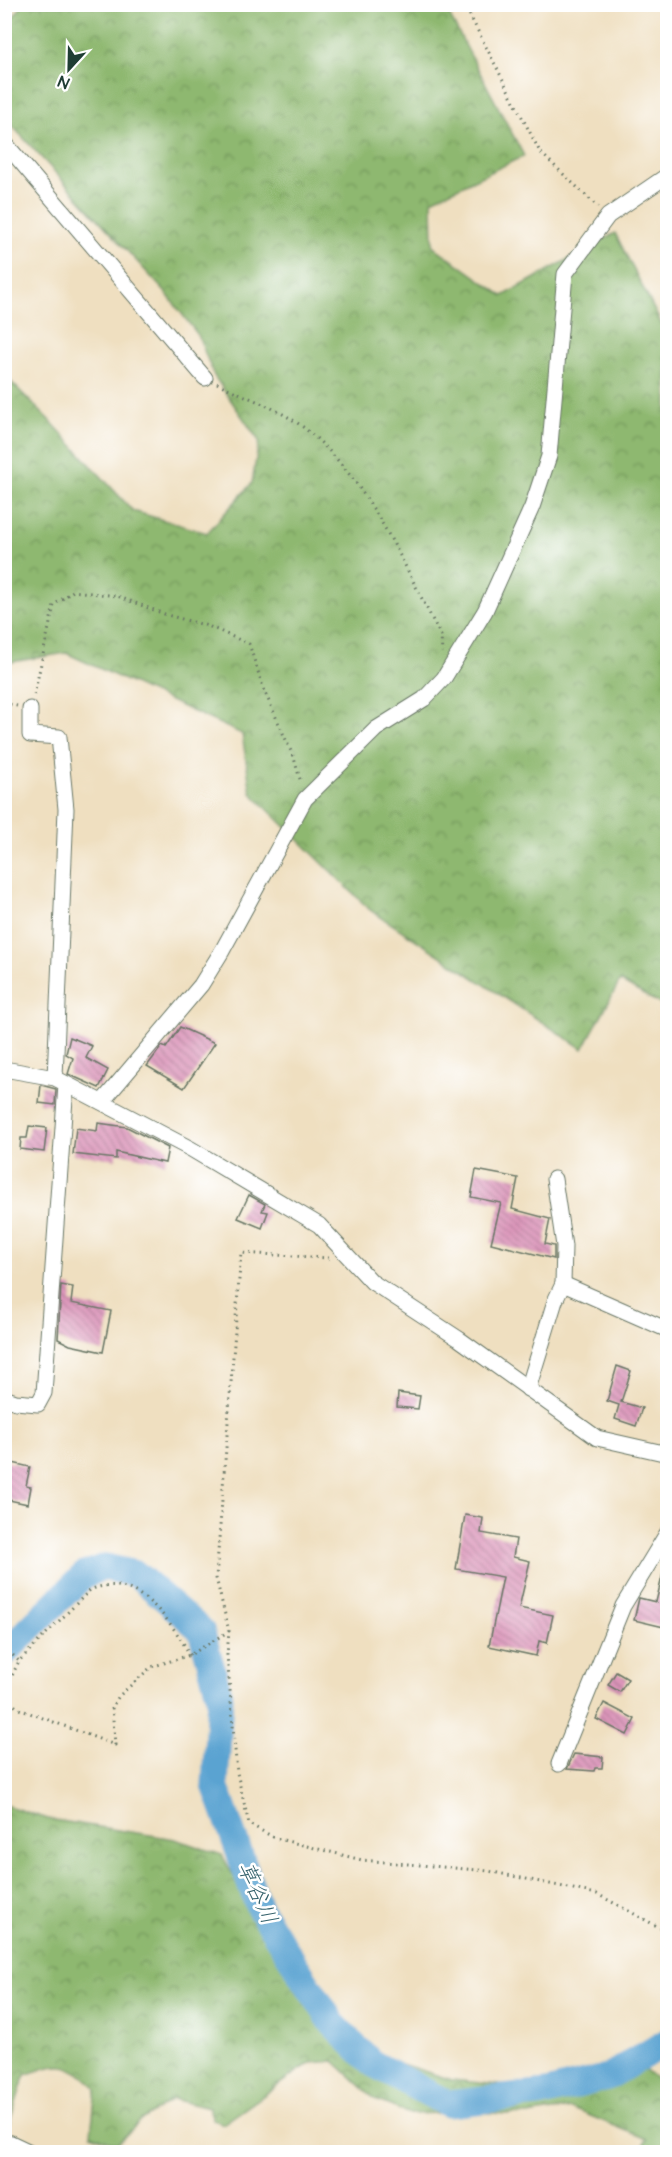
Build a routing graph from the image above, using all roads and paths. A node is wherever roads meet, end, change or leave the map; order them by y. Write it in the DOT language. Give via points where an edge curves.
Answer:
graph roads {
  1 [pos="464,4"];
  2 [pos="4,142"];
  3 [pos="667,177"];
  4 [pos="608,216"];
  5 [pos="205,378"];
  6 [pos="444,678"];
  7 [pos="30,709"];
  8 [pos="305,799"];
  9 [pos="4,1069"];
  10 [pos="61,1082"];
  11 [pos="102,1102"];
  12 [pos="554,1179"];
  13 [pos="346,1253"];
  14 [pos="563,1284"];
  15 [pos="668,1330"];
  16 [pos="528,1389"];
  17 [pos="4,1398"];
  18 [pos="668,1454"];
  19 [pos="668,1532"];
  20 [pos="229,1631"];
  21 [pos="4,1647"];
  22 [pos="190,1655"];
  23 [pos="19,1660"];
  24 [pos="560,1764"];
  25 [pos="668,1932"];
  26 [pos="4,2150"];
  27 [pos="30,2152"];
  1 -- 4 [label="path" via="540,152"];
  2 -- 5 [label="street"];
  3 -- 4 [label="street"];
  4 -- 6 [label="street" via="565,274 549,456 532,507 485,611"];
  5 -- 6 [label="path" via="301,426 346,471 383,525 441,636"];
  6 -- 8 [label="street" via="424,699 376,729"];
  7 -- 8 [label="path" via="54,605 73,591 117,596 249,644 294,758"];
  7 -- 10 [label="street" via="30,735 59,737 66,809"];
  8 -- 11 [label="street" via="201,985"];
  9 -- 10 [label="street"];
  10 -- 11 [label="street"];
  10 -- 17 [label="street" via="44,1393 38,1404"];
  11 -- 13 [label="street" via="319,1225"];
  12 -- 14 [label="street" via="564,1246"];
  13 -- 16 [label="street" via="372,1282"];
  13 -- 20 [label="path" via="326,1259 241,1253 216,1578"];
  14 -- 15 [label="street"];
  14 -- 16 [label="street"];
  16 -- 18 [label="street" via="597,1438"];
  19 -- 24 [label="street" via="623,1606"];
  20 -- 22 [label="path"];
  20 -- 25 [label="path" via="227,1655 237,1773 249,1824 274,1838 362,1860 489,1871 597,1894"];
  21 -- 23 [label="path"];
  22 -- 23 [label="path" via="174,1626 141,1594 102,1584 90,1590"];
  22 -- 23 [label="path" via="151,1667 119,1696 112,1707 116,1745 20,1709 9,1701 7,1686"];
  26 -- 27 [label="street" via="11,2144"];
}
